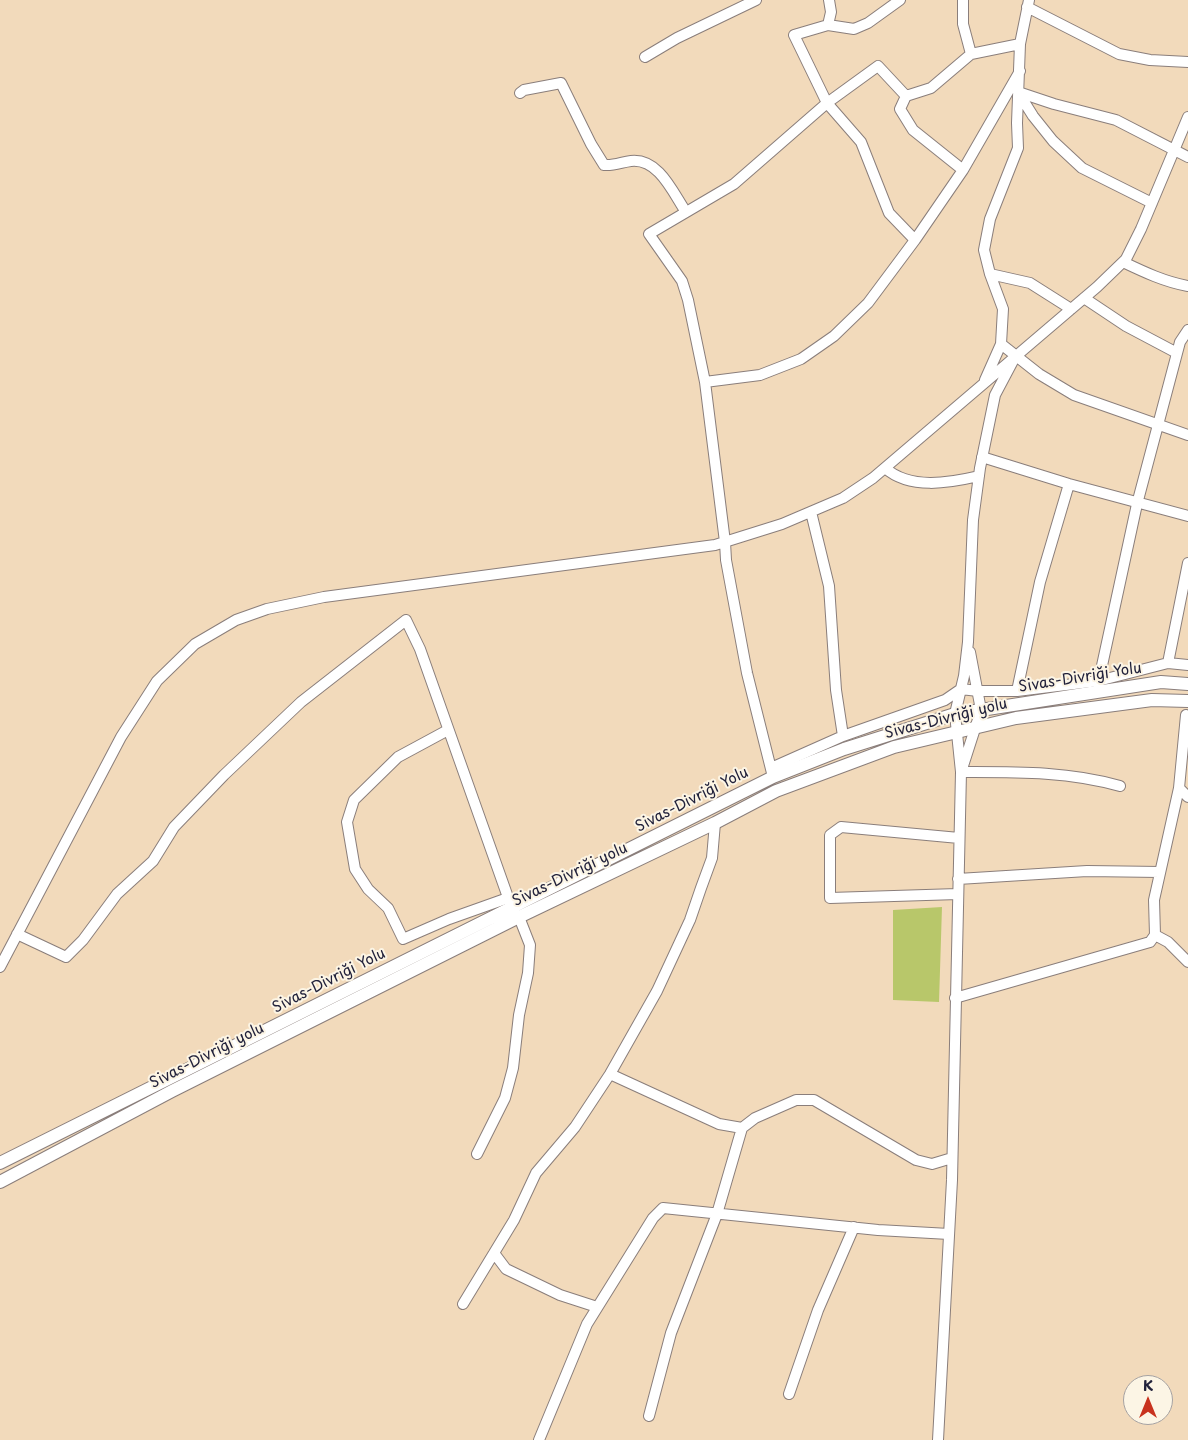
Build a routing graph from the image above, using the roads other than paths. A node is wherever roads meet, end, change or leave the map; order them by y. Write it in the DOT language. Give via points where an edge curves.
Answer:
graph roads {
  1 [pos="756,0"];
  2 [pos="829,0"];
  3 [pos="900,0"];
  4 [pos="964,0"];
  5 [pos="1028,4"];
  6 [pos="828,25"];
  7 [pos="1020,44"];
  8 [pos="971,54"];
  9 [pos="645,57"];
  10 [pos="1188,62"];
  11 [pos="1020,71"];
  12 [pos="1018,92"];
  13 [pos="520,93"];
  14 [pos="906,96"];
  15 [pos="827,103"];
  16 [pos="1188,117"];
  17 [pos="1174,150"];
  18 [pos="1188,157"];
  19 [pos="963,170"];
  20 [pos="1152,203"];
  21 [pos="686,212"];
  22 [pos="915,240"];
  23 [pos="1123,262"];
  24 [pos="990,274"];
  25 [pos="1188,286"];
  26 [pos="1084,298"];
  27 [pos="1070,309"];
  28 [pos="1188,330"];
  29 [pos="1001,344"];
  30 [pos="1177,354"];
  31 [pos="1016,356"];
  32 [pos="704,382"];
  33 [pos="983,383"];
  34 [pos="1158,425"];
  35 [pos="1188,435"];
  36 [pos="982,457"];
  37 [pos="885,468"];
  38 [pos="979,476"];
  39 [pos="1068,484"];
  40 [pos="1137,504"];
  41 [pos="811,512"];
  42 [pos="1188,516"];
  43 [pos="725,542"];
  44 [pos="1188,563"];
  45 [pos="968,642"];
  46 [pos="1168,663"];
  47 [pos="1188,665"];
  48 [pos="1188,684"];
  49 [pos="1097,687"];
  50 [pos="961,689"];
  51 [pos="978,691"];
  52 [pos="1017,692"];
  53 [pos="1188,701"];
  54 [pos="982,710"];
  55 [pos="955,714"];
  56 [pos="1186,715"];
  57 [pos="976,728"];
  58 [pos="448,730"];
  59 [pos="958,732"];
  60 [pos="843,736"];
  61 [pos="961,772"];
  62 [pos="772,773"];
  63 [pos="1120,786"];
  64 [pos="1179,788"];
  65 [pos="1188,797"];
  66 [pos="715,823"];
  67 [pos="959,838"];
  68 [pos="1160,872"];
  69 [pos="958,879"];
  70 [pos="958,894"];
  71 [pos="508,898"];
  72 [pos="519,917"];
  73 [pos="17,934"];
  74 [pos="1155,935"];
  75 [pos="1188,962"];
  76 [pos="0,967"];
  77 [pos="955,998"];
  78 [pos="610,1074"];
  79 [pos="742,1128"];
  80 [pos="477,1154"];
  81 [pos="952,1158"];
  82 [pos="0,1163"];
  83 [pos="0,1182"];
  84 [pos="717,1214"];
  85 [pos="854,1227"];
  86 [pos="949,1234"];
  87 [pos="494,1253"];
  88 [pos="463,1304"];
  89 [pos="597,1307"];
  90 [pos="788,1394"];
  91 [pos="649,1416"];
  92 [pos="539,1440"];
  93 [pos="938,1440"];
  1 -- 9 [label="street"];
  2 -- 6 [label="street"];
  3 -- 6 [label="street" via="868,23 854,28"];
  4 -- 8 [label="street" via="963,24"];
  5 -- 7 [label="street"];
  5 -- 10 [label="street" via="1120,54"];
  6 -- 15 [label="street" via="794,35"];
  7 -- 8 [label="street"];
  7 -- 11 [label="street"];
  8 -- 14 [label="street" via="931,88"];
  11 -- 12 [label="street"];
  11 -- 19 [label="street"];
  12 -- 17 [label="street" via="1116,120"];
  12 -- 20 [label="street" via="1053,141 1082,168"];
  12 -- 24 [label="street" via="1018,148 990,219 984,250"];
  13 -- 21 [label="street" via="561,82 604,166 644,162 659,171"];
  14 -- 15 [label="street" via="878,66"];
  14 -- 19 [label="street" via="900,109 912,130"];
  15 -- 21 [label="street" via="734,184"];
  15 -- 22 [label="street" via="861,142 889,213"];
  16 -- 17 [label="street"];
  17 -- 18 [label="street"];
  17 -- 20 [label="street"];
  19 -- 22 [label="street"];
  20 -- 23 [label="street"];
  21 -- 32 [label="street" via="649,234 682,281"];
  22 -- 32 [label="street" via="868,303 834,336 801,359 760,375"];
  23 -- 25 [label="street"];
  23 -- 26 [label="street"];
  24 -- 27 [label="street" via="1030,283"];
  24 -- 29 [label="street" via="1003,309"];
  26 -- 27 [label="street"];
  26 -- 30 [label="street"];
  27 -- 31 [label="street"];
  28 -- 30 [label="street"];
  29 -- 31 [label="street"];
  29 -- 33 [label="street"];
  30 -- 34 [label="street"];
  31 -- 33 [label="street"];
  31 -- 34 [label="street" via="1074,395"];
  31 -- 36 [label="street" via="995,395"];
  32 -- 43 [label="street"];
  33 -- 37 [label="street"];
  34 -- 35 [label="street"];
  34 -- 40 [label="street"];
  36 -- 38 [label="street"];
  36 -- 39 [label="street"];
  37 -- 38 [label="street" via="894,476 920,483"];
  37 -- 41 [label="street" via="843,498"];
  38 -- 45 [label="street" via="973,520"];
  39 -- 40 [label="street"];
  39 -- 52 [label="street" via="1040,582"];
  40 -- 42 [label="street"];
  40 -- 49 [label="street"];
  41 -- 43 [label="street"];
  41 -- 60 [label="street" via="830,586 836,690"];
  43 -- 62 [label="street" via="747,673"];
  43 -- 73 [label="street" via="324,597 267,609 236,620 195,644 157,681 121,737"];
  44 -- 46 [label="street"];
  45 -- 50 [label="street"];
  45 -- 51 [label="street"];
  46 -- 47 [label="street"];
  46 -- 49 [label="street"];
  48 -- 49 [label="main road, Sivas-Divriği Yolu" via="1161,682"];
  49 -- 52 [label="street"];
  49 -- 54 [label="main road, Sivas-Divriği Yolu"];
  50 -- 51 [label="street"];
  50 -- 55 [label="street"];
  50 -- 60 [label="street" via="945,700"];
  51 -- 52 [label="street"];
  51 -- 54 [label="street"];
  53 -- 57 [label="main road, Sivas-Divriği yolu" via="1152,700 1016,718"];
  54 -- 55 [label="main road, Sivas-Divriği Yolu"];
  54 -- 57 [label="street"];
  55 -- 59 [label="street"];
  55 -- 62 [label="main road, Sivas-Divriği Yolu"];
  56 -- 64 [label="street"];
  57 -- 59 [label="main road, Sivas-Divriği yolu"];
  57 -- 61 [label="street"];
  58 -- 71 [label="street"];
  58 -- 71 [label="street" via="398,757 354,800 347,822 355,869 368,889 388,908 402,939"];
  58 -- 73 [label="street" via="406,620 301,702 224,775 174,827 153,861 117,894 83,940 66,957"];
  59 -- 61 [label="street"];
  59 -- 66 [label="main road, Sivas-Divriği yolu" via="894,747 776,791"];
  60 -- 62 [label="street"];
  61 -- 63 [label="street" via="1037,772 1095,779"];
  61 -- 67 [label="street"];
  62 -- 71 [label="street" via="510,903"];
  62 -- 82 [label="main road, Sivas-Divriği Yolu"];
  64 -- 65 [label="street"];
  64 -- 68 [label="street"];
  66 -- 72 [label="main road, Sivas-Divriği yolu"];
  66 -- 78 [label="street" via="712,858 690,920 657,991"];
  67 -- 69 [label="street"];
  67 -- 70 [label="street" via="841,828 830,835 830,898"];
  68 -- 69 [label="street" via="1087,871"];
  68 -- 74 [label="street" via="1154,900"];
  69 -- 70 [label="street"];
  70 -- 77 [label="street"];
  72 -- 80 [label="street" via="530,945 513,1068 505,1098"];
  72 -- 83 [label="main road, Sivas-Divriği yolu" via="172,1091"];
  73 -- 76 [label="street"];
  74 -- 75 [label="street" via="1168,942"];
  74 -- 77 [label="street" via="1150,942"];
  77 -- 81 [label="street"];
  78 -- 79 [label="street" via="719,1124"];
  78 -- 87 [label="street" via="575,1127 536,1173"];
  79 -- 81 [label="street" via="754,1118 796,1100 814,1100 916,1160 932,1164"];
  79 -- 84 [label="street"];
  81 -- 86 [label="street"];
  84 -- 85 [label="street"];
  84 -- 89 [label="street" via="662,1208 652,1218"];
  84 -- 91 [label="street" via="671,1333"];
  85 -- 86 [label="street"];
  85 -- 90 [label="street" via="818,1310"];
  86 -- 93 [label="street"];
  87 -- 88 [label="street"];
  87 -- 89 [label="street" via="506,1269 560,1295"];
  89 -- 92 [label="street"];
}
